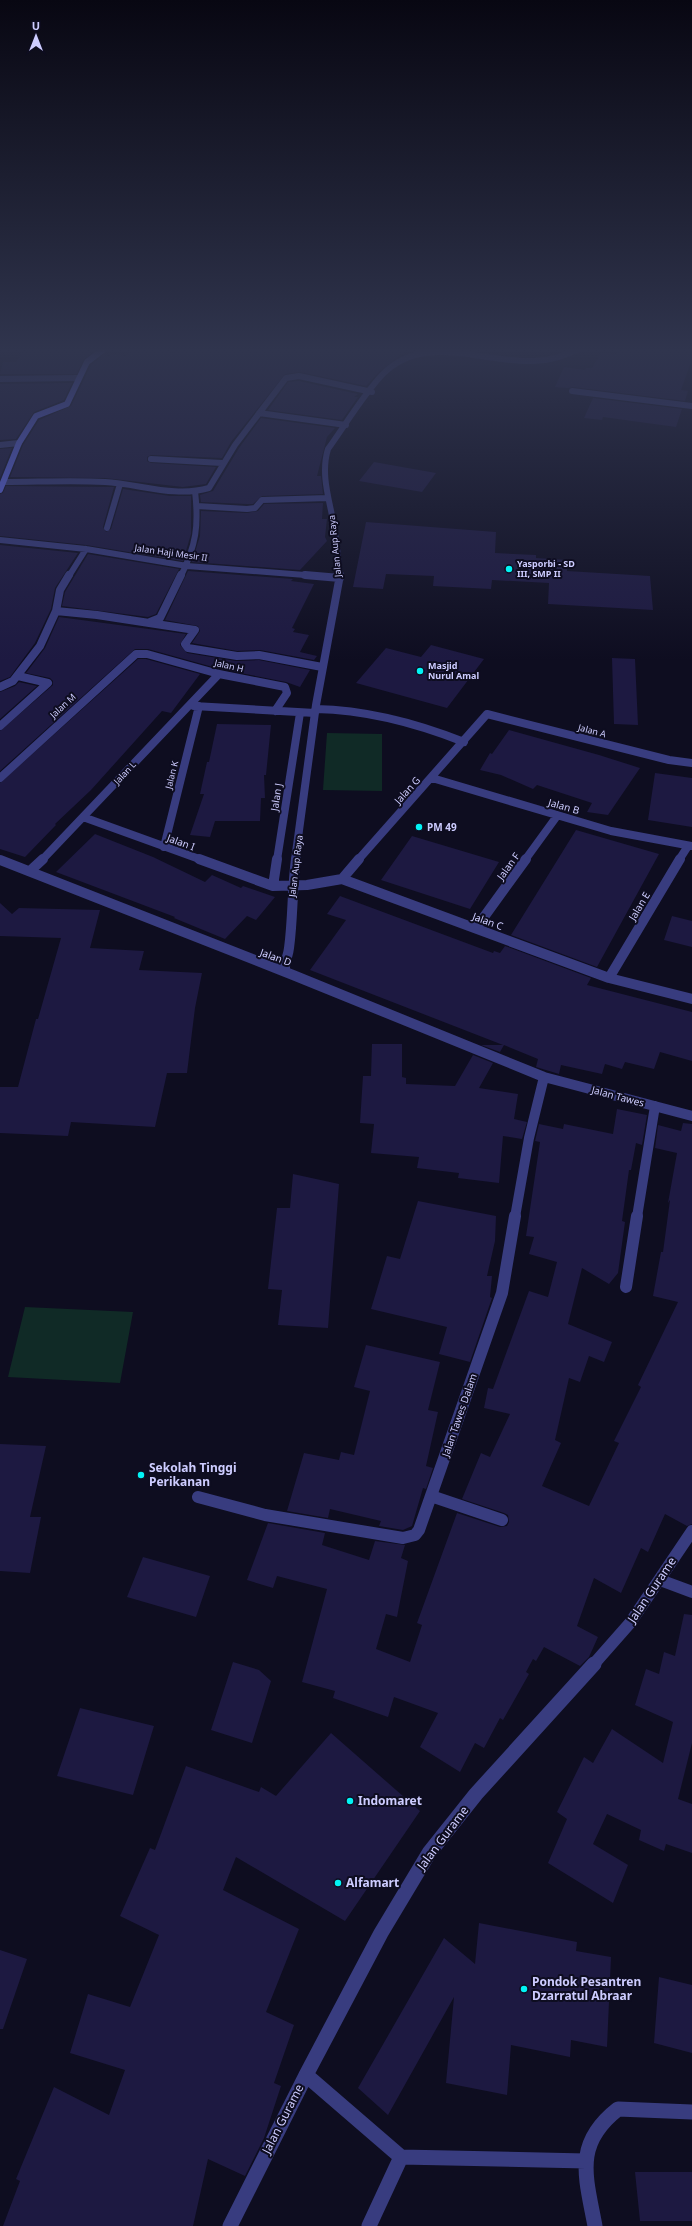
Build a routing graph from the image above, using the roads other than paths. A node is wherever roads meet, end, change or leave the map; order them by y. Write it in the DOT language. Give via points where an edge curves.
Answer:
graph roads {
  1 [pos="15,453"];
  2 [pos="229,453"];
  3 [pos="327,453"];
  4 [pos="152,459"];
  5 [pos="222,463"];
  6 [pos="4,482"];
  7 [pos="120,484"];
  8 [pos="0,490"];
  9 [pos="195,491"];
  10 [pos="328,498"];
  11 [pos="197,506"];
  12 [pos="106,528"];
  13 [pos="0,540"];
  14 [pos="86,549"];
  15 [pos="187,566"];
  16 [pos="340,578"];
  17 [pos="56,611"];
  18 [pos="150,622"];
  19 [pos="142,653"];
  20 [pos="322,667"];
  21 [pos="219,674"];
  22 [pos="18,676"];
  23 [pos="0,687"];
  24 [pos="188,706"];
  25 [pos="199,706"];
  26 [pos="275,711"];
  27 [pos="315,711"];
  28 [pos="300,713"];
  29 [pos="487,714"];
  30 [pos="0,726"];
  31 [pos="464,742"];
  32 [pos="692,763"];
  33 [pos="0,778"];
  34 [pos="432,778"];
  35 [pos="557,816"];
  36 [pos="83,817"];
  37 [pos="690,846"];
  38 [pos="164,848"];
  39 [pos="0,860"];
  40 [pos="30,871"];
  41 [pos="342,879"];
  42 [pos="274,886"];
  43 [pos="292,886"];
  44 [pos="476,928"];
  45 [pos="284,961"];
  46 [pos="274,968"];
  47 [pos="285,972"];
  48 [pos="609,978"];
  49 [pos="692,999"];
  50 [pos="544,1077"];
  51 [pos="655,1106"];
  52 [pos="692,1116"];
  53 [pos="626,1287"];
  54 [pos="431,1496"];
  55 [pos="198,1497"];
  56 [pos="502,1520"];
  57 [pos="692,1531"];
  58 [pos="665,1582"];
  59 [pos="692,1592"];
  60 [pos="306,2075"];
  61 [pos="692,2112"];
  62 [pos="401,2157"];
  63 [pos="586,2160"];
  64 [pos="230,2226"];
  65 [pos="369,2226"];
  66 [pos="594,2226"];
  1 -- 6 [label="street"];
  2 -- 5 [label="street"];
  3 -- 10 [label="street, Jalan Aup Raya" via="324,472"];
  4 -- 5 [label="street"];
  5 -- 9 [label="street" via="209,488"];
  6 -- 7 [label="street"];
  6 -- 8 [label="street"];
  7 -- 9 [label="street"];
  7 -- 12 [label="street"];
  9 -- 11 [label="street"];
  10 -- 11 [label="street" via="262,500 255,508 247,509"];
  10 -- 16 [label="street, Jalan Aup Raya"];
  11 -- 15 [label="street" via="195,544"];
  13 -- 14 [label="street, Jalan Haji Mesir II"];
  14 -- 15 [label="street, Jalan Haji Mesir II"];
  14 -- 17 [label="street" via="60,590"];
  15 -- 16 [label="street, Jalan Haji Mesir II"];
  15 -- 18 [label="street" via="160,618"];
  16 -- 20 [label="street, Jalan Aup Raya"];
  17 -- 18 [label="street"];
  17 -- 22 [label="street" via="40,646"];
  18 -- 20 [label="street" via="195,630 185,644 188,648 238,656 260,655"];
  19 -- 21 [label="street, Jalan H"];
  19 -- 33 [label="street, Jalan M" via="134,655"];
  20 -- 27 [label="street, Jalan Aup Raya"];
  21 -- 24 [label="street, Jalan L"];
  21 -- 26 [label="street, Jalan H" via="285,687 287,693"];
  22 -- 23 [label="street"];
  22 -- 30 [label="street" via="48,683"];
  24 -- 25 [label="street"];
  24 -- 36 [label="street, Jalan L"];
  25 -- 26 [label="street"];
  25 -- 38 [label="street, Jalan K"];
  26 -- 28 [label="street"];
  27 -- 28 [label="street"];
  27 -- 31 [label="street" via="363,713 404,721"];
  27 -- 43 [label="street, Jalan Aup Raya"];
  28 -- 42 [label="street, Jalan J"];
  29 -- 31 [label="street, Jalan G"];
  29 -- 32 [label="street, Jalan A" via="624,749"];
  31 -- 34 [label="street, Jalan G"];
  34 -- 35 [label="street, Jalan B"];
  34 -- 41 [label="street, Jalan G"];
  35 -- 37 [label="street, Jalan B" via="628,835"];
  35 -- 44 [label="street, Jalan F"];
  36 -- 38 [label="street, Jalan I"];
  36 -- 40 [label="street, Jalan L"];
  37 -- 48 [label="street, Jalan E"];
  38 -- 42 [label="street, Jalan I"];
  39 -- 40 [label="street, Jalan D"];
  40 -- 46 [label="street, Jalan D"];
  41 -- 43 [label="street, Jalan C"];
  41 -- 44 [label="street, Jalan C"];
  42 -- 43 [label="street, Jalan C"];
  43 -- 45 [label="street, Jalan Aup Raya" via="289,950"];
  44 -- 48 [label="street, Jalan C"];
  45 -- 46 [label="street"];
  45 -- 47 [label="street, Jalan Aup Raya"];
  46 -- 47 [label="street, Jalan D"];
  47 -- 50 [label="street, Jalan D"];
  48 -- 49 [label="street, Jalan C"];
  50 -- 51 [label="street, Jalan Tawes"];
  50 -- 54 [label="street, Jalan Tawes Dalam" via="529,1138 502,1294"];
  51 -- 52 [label="street, Jalan Tawes"];
  51 -- 53 [label="street"];
  54 -- 55 [label="street, Jalan Tawes Dalam" via="419,1530 415,1535 403,1538 265,1515"];
  54 -- 56 [label="street"];
  57 -- 58 [label="street, Jalan Gurame"];
  58 -- 59 [label="street"];
  58 -- 60 [label="street, Jalan Gurame" via="476,1794 429,1853 381,1933"];
  60 -- 62 [label="street"];
  60 -- 64 [label="street, Jalan Gurame"];
  61 -- 63 [label="street" via="618,2110 600,2126 588,2145"];
  62 -- 63 [label="street"];
  62 -- 65 [label="street"];
  63 -- 66 [label="street"];
}
